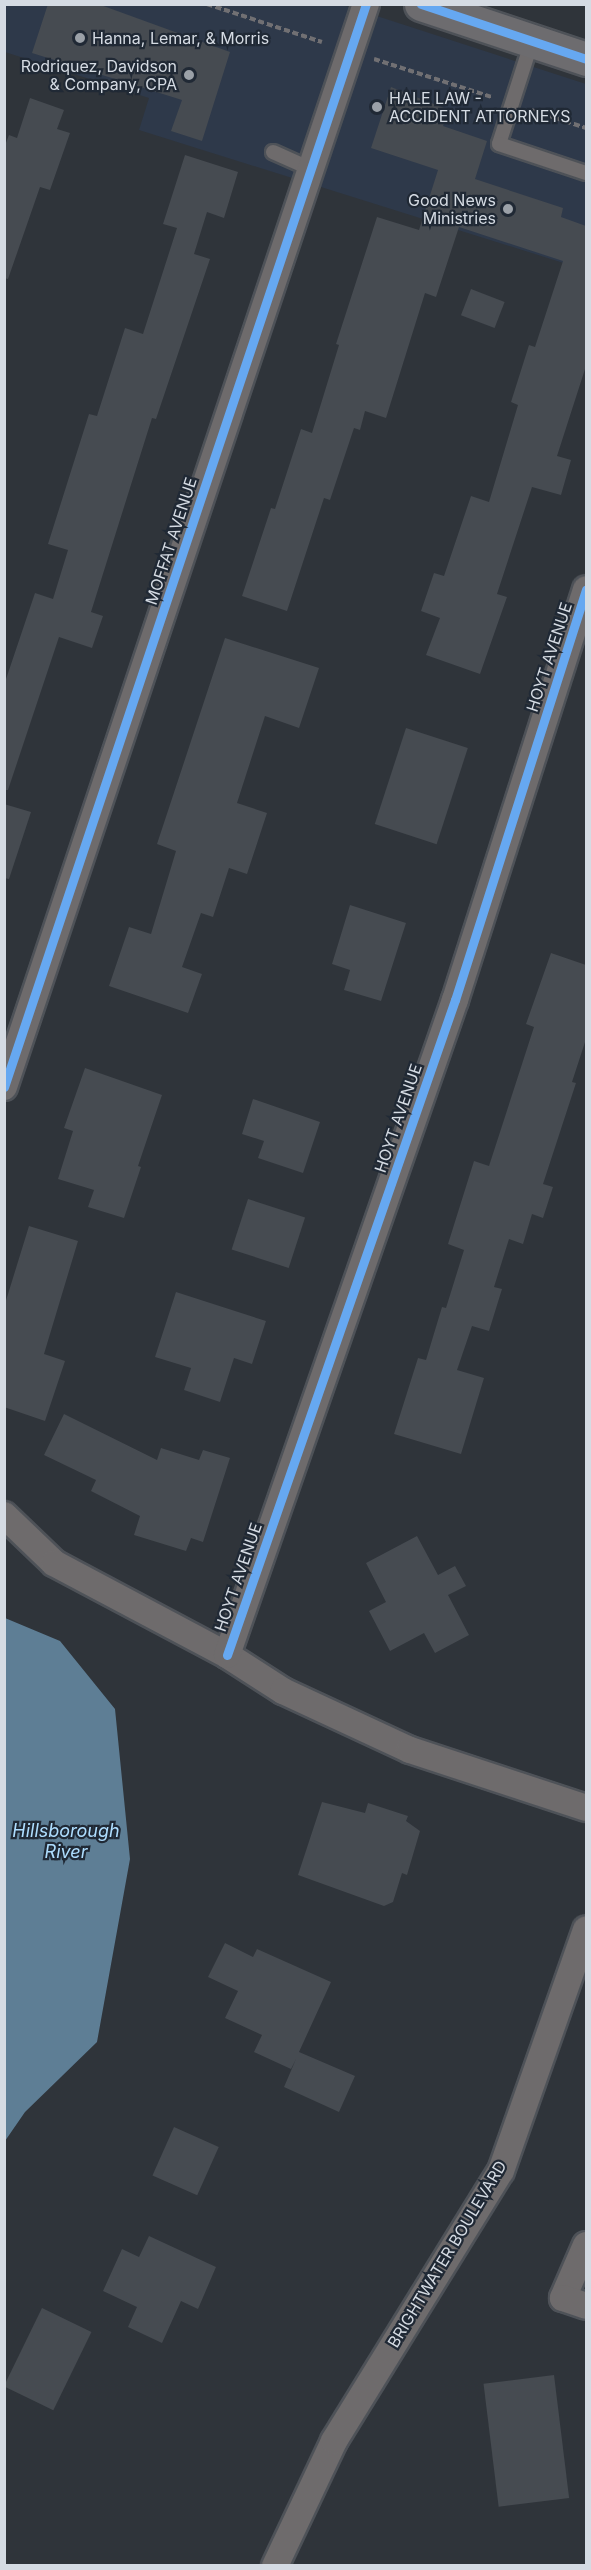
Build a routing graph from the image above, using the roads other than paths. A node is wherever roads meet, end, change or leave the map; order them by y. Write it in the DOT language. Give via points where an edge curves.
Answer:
graph roads {
  1 [pos="366,4"];
  2 [pos="421,4"];
  3 [pos="532,41"];
  4 [pos="586,59"];
  5 [pos="273,152"];
  6 [pos="311,169"];
  7 [pos="586,173"];
  8 [pos="586,589"];
  9 [pos="4,1087"];
  10 [pos="4,1515"];
  11 [pos="227,1654"];
  12 [pos="586,1808"];
  13 [pos="586,1929"];
  14 [pos="586,2245"];
  15 [pos="586,2306"];
  16 [pos="275,2565"];
  1 -- 6 [label="street, MOFFAT AVENUE"];
  2 -- 3 [label="main road"];
  3 -- 4 [label="main road"];
  3 -- 7 [label="lane" via="499,144"];
  5 -- 6 [label="lane"];
  6 -- 9 [label="street, MOFFAT AVENUE"];
  8 -- 11 [label="street, HOYT AVENUE" via="455,1000"];
  10 -- 11 [label="street" via="54,1563"];
  11 -- 12 [label="street" via="283,1691 410,1750"];
  13 -- 16 [label="street, BRIGHTWATER BOULEVARD" via="501,2171 333,2440"];
  14 -- 15 [label="street" via="564,2298"];
}
